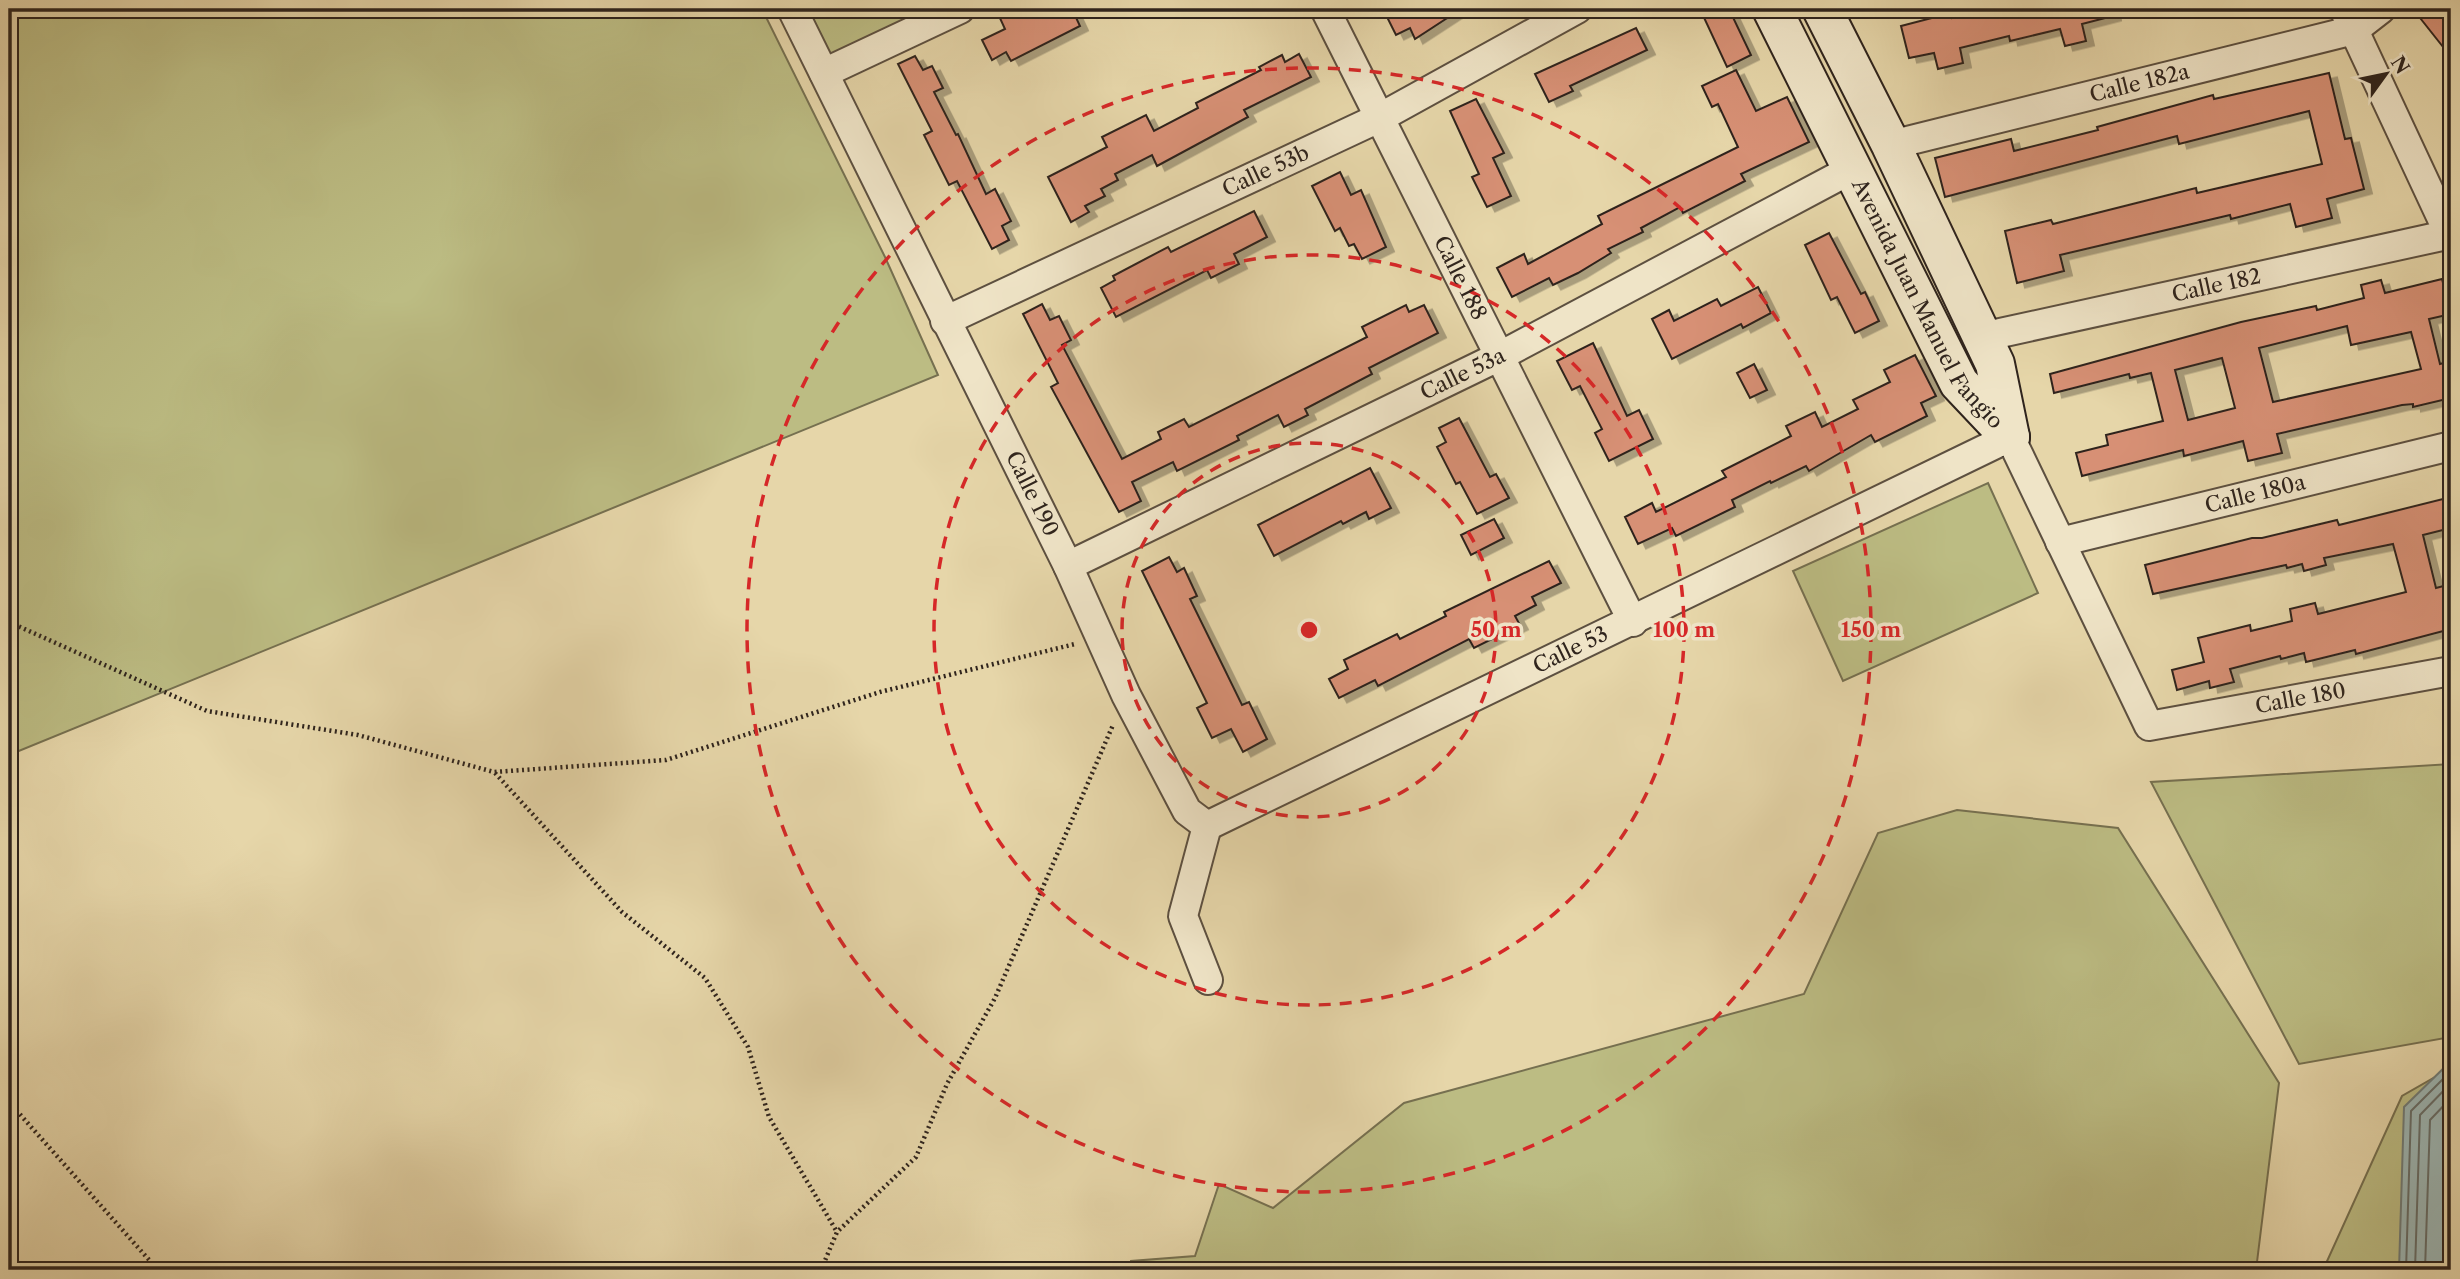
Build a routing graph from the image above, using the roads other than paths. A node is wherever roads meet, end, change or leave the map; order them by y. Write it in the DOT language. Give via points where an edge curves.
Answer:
graph roads {
  1 [pos="792,9"];
  2 [pos="960,9"];
  3 [pos="1325,9"];
  4 [pos="1577,9"];
  5 [pos="1772,9"];
  6 [pos="1822,9"];
  7 [pos="2381,9"];
  8 [pos="2349,20"];
  9 [pos="824,73"];
  10 [pos="1381,117"];
  11 [pos="1891,145"];
  12 [pos="1852,170"];
  13 [pos="2451,235"];
  14 [pos="945,321"];
  15 [pos="1982,337"];
  16 [pos="1500,356"];
  17 [pos="2010,437"];
  18 [pos="2451,446"];
  19 [pos="2060,542"];
  20 [pos="1068,566"];
  21 [pos="1633,622"];
  22 [pos="2451,671"];
  23 [pos="1207,826"];
  24 [pos="1208,980"];
  1 -- 9 [label="street, Calle 190"];
  2 -- 9 [label="street"];
  3 -- 10 [label="street, Calle 188"];
  4 -- 10 [label="street, Calle 53b"];
  5 -- 12 [label="main road, Avenida Juan Manuel Fangio"];
  6 -- 11 [label="main road, Avenida Juan Manuel Fangio"];
  7 -- 8 [label="street, Calle 182a"];
  8 -- 11 [label="street, Calle 182a"];
  8 -- 13 [label="street"];
  9 -- 14 [label="street, Calle 190"];
  10 -- 14 [label="street, Calle 53b"];
  10 -- 16 [label="street, Calle 188"];
  11 -- 15 [label="main road, Avenida Juan Manuel Fangio"];
  12 -- 16 [label="street, Calle 53a"];
  12 -- 17 [label="main road, Avenida Juan Manuel Fangio" via="1959,383"];
  13 -- 15 [label="street, Calle 182"];
  14 -- 20 [label="street, Calle 190"];
  15 -- 17 [label="main road, Avenida Juan Manuel Fangio" via="1995,364"];
  16 -- 20 [label="street, Calle 53a"];
  16 -- 21 [label="street, Calle 188"];
  17 -- 19 [label="street"];
  17 -- 21 [label="street, Calle 53"];
  18 -- 19 [label="street, Calle 180a"];
  19 -- 22 [label="street, Calle 180" via="2149,726"];
  20 -- 23 [label="street, Calle 190" via="1126,695 1187,811"];
  21 -- 23 [label="street, Calle 53"];
  23 -- 24 [label="street" via="1183,916"];
}
